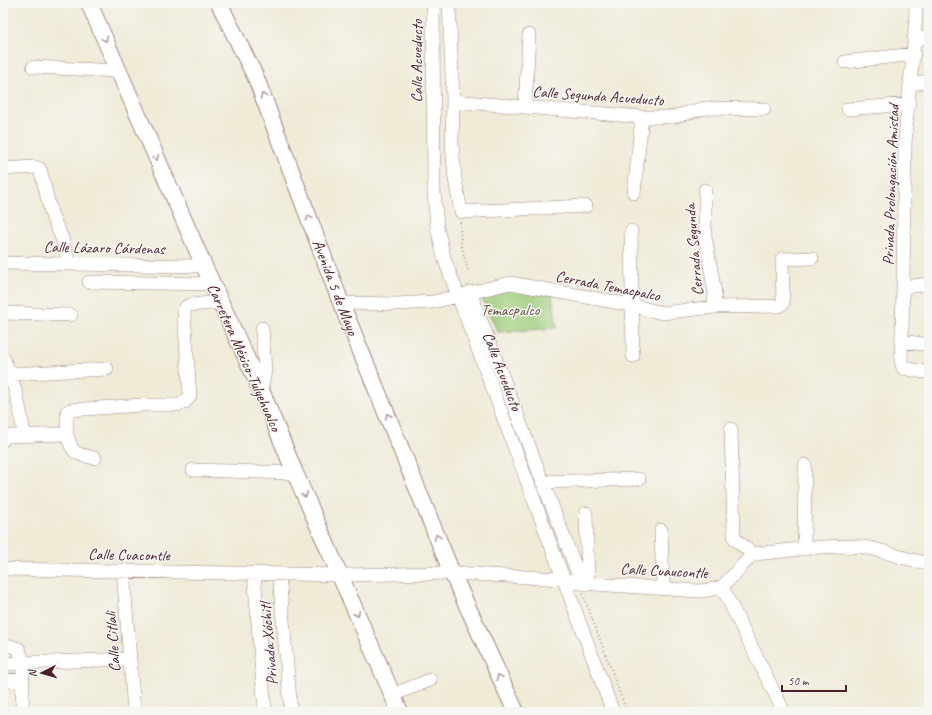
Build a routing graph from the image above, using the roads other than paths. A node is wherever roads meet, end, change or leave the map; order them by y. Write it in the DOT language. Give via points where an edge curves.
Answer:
graph roads {
  1 [pos="89,3"];
  2 [pos="219,3"];
  3 [pos="433,3"];
  4 [pos="449,3"];
  5 [pos="916,3"];
  6 [pos="529,35"];
  7 [pos="929,37"];
  8 [pos="916,39"];
  9 [pos="914,54"];
  10 [pos="846,62"];
  11 [pos="33,67"];
  12 [pos="119,71"];
  13 [pos="929,81"];
  14 [pos="911,84"];
  15 [pos="453,101"];
  16 [pos="909,104"];
  17 [pos="525,107"];
  18 [pos="764,109"];
  19 [pos="848,109"];
  20 [pos="642,117"];
  21 [pos="3,169"];
  22 [pos="705,190"];
  23 [pos="634,193"];
  24 [pos="586,206"];
  25 [pos="631,231"];
  26 [pos="812,258"];
  27 [pos="3,263"];
  28 [pos="69,263"];
  29 [pos="204,266"];
  30 [pos="89,282"];
  31 [pos="212,284"];
  32 [pos="929,284"];
  33 [pos="904,287"];
  34 [pos="470,292"];
  35 [pos="457,297"];
  36 [pos="221,302"];
  37 [pos="341,303"];
  38 [pos="631,305"];
  39 [pos="714,307"];
  40 [pos="3,313"];
  41 [pos="71,315"];
  42 [pos="262,328"];
  43 [pos="902,341"];
  44 [pos="929,346"];
  45 [pos="633,356"];
  46 [pos="3,358"];
  47 [pos="107,369"];
  48 [pos="924,372"];
  49 [pos="10,374"];
  50 [pos="261,390"];
  51 [pos="731,429"];
  52 [pos="24,434"];
  53 [pos="67,434"];
  54 [pos="3,440"];
  55 [pos="94,458"];
  56 [pos="805,465"];
  57 [pos="193,470"];
  58 [pos="295,473"];
  59 [pos="639,479"];
  60 [pos="542,482"];
  61 [pos="586,513"];
  62 [pos="662,530"];
  63 [pos="804,549"];
  64 [pos="753,554"];
  65 [pos="929,563"];
  66 [pos="3,568"];
  67 [pos="124,570"];
  68 [pos="254,573"];
  69 [pos="452,573"];
  70 [pos="279,574"];
  71 [pos="341,575"];
  72 [pos="562,579"];
  73 [pos="584,583"];
  74 [pos="722,587"];
  75 [pos="663,588"];
  76 [pos="3,646"];
  77 [pos="130,659"];
  78 [pos="23,663"];
  79 [pos="3,664"];
  80 [pos="22,679"];
  81 [pos="430,680"];
  82 [pos="3,681"];
  83 [pos="392,695"];
  84 [pos="22,712"];
  85 [pos="134,712"];
  86 [pos="265,712"];
  87 [pos="291,712"];
  88 [pos="400,712"];
  89 [pos="516,712"];
  90 [pos="613,712"];
  91 [pos="784,712"];
  1 -- 12 [label="main road, Carretera México-Tulyehualco, one-way"];
  37 -- 2 [label="main road, Avenida 5 de Mayo, one-way" via="256,78"];
  3 -- 35 [label="street, Calle Acueducto" via="434,192 437,227"];
  4 -- 15 [label="street, Calle Acueducto"];
  5 -- 8 [label="street, Privada Prolongación Amistad"];
  6 -- 17 [label="street"];
  7 -- 8 [label="street"];
  8 -- 9 [label="street, Privada Prolongación Amistad"];
  9 -- 10 [label="street"];
  9 -- 14 [label="street, Privada Prolongación Amistad"];
  11 -- 12 [label="street"];
  12 -- 29 [label="main road, Carretera México-Tulyehualco, one-way"];
  13 -- 14 [label="street"];
  14 -- 16 [label="street, Privada Prolongación Amistad"];
  15 -- 17 [label="street, Calle Segunda Acueducto"];
  15 -- 24 [label="street, Calle Acueducto" via="452,144 461,212"];
  16 -- 19 [label="street"];
  16 -- 33 [label="street, Privada Prolongación Amistad" via="905,147"];
  17 -- 20 [label="street, Calle Segunda Acueducto"];
  18 -- 20 [label="street, Calle Segunda Acueducto" via="705,108 673,117"];
  20 -- 23 [label="street"];
  21 -- 28 [label="street" via="40,169 52,216"];
  22 -- 39 [label="street, Cerrada Segunda" via="705,236 715,293"];
  25 -- 38 [label="street"];
  26 -- 39 [label="street, Cerrada Temacpalco" via="785,258 781,261 783,303 779,306"];
  27 -- 28 [label="street, Calle Lázaro Cárdenas"];
  28 -- 29 [label="street, Calle Lázaro Cárdenas"];
  29 -- 31 [label="main road, Carretera México-Tulyehualco"];
  30 -- 31 [label="street"];
  31 -- 36 [label="main road, Carretera México-Tulyehualco"];
  32 -- 33 [label="street"];
  33 -- 43 [label="street, Privada Prolongación Amistad"];
  34 -- 35 [label="street, Cerrada Temacpalco"];
  34 -- 38 [label="street, Cerrada Temacpalco" via="510,283"];
  34 -- 60 [label="street, Calle Acueducto"];
  35 -- 37 [label="street, Cerrada Temacpalco" via="433,302 396,304"];
  35 -- 72 [label="street, Calle Acueducto"];
  36 -- 50 [label="main road, Carretera México-Tulyehualco"];
  36 -- 53 [label="street" via="186,307 184,313 190,396 185,402 178,405 70,410 67,412"];
  69 -- 37 [label="main road, Avenida 5 de Mayo, one-way"];
  38 -- 39 [label="street, Cerrada Temacpalco" via="662,313"];
  38 -- 45 [label="street"];
  40 -- 41 [label="street"];
  42 -- 50 [label="street" via="265,371"];
  43 -- 44 [label="street"];
  43 -- 48 [label="street, Privada Prolongación Amistad" via="903,368"];
  46 -- 49 [label="street"];
  47 -- 49 [label="street"];
  49 -- 52 [label="street"];
  50 -- 58 [label="main road, Carretera México-Tulyehualco"];
  51 -- 64 [label="street" via="734,534 735,539"];
  52 -- 53 [label="street"];
  52 -- 54 [label="street" via="4,437"];
  53 -- 55 [label="street" via="72,450 76,454"];
  56 -- 63 [label="street"];
  57 -- 58 [label="street"];
  58 -- 71 [label="main road, Carretera México-Tulyehualco, one-way"];
  59 -- 60 [label="street"];
  60 -- 73 [label="street, Calle Acueducto"];
  61 -- 73 [label="street"];
  62 -- 75 [label="street"];
  63 -- 64 [label="street"];
  63 -- 65 [label="street" via="864,547"];
  64 -- 74 [label="street, Calle Cuaucontle"];
  66 -- 67 [label="street, Calle Cuacontle"];
  67 -- 68 [label="street, Calle Cuacontle"];
  67 -- 77 [label="street, Calle Citlali"];
  68 -- 70 [label="street, Calle Cuacontle"];
  68 -- 86 [label="street"];
  69 -- 71 [label="street, Calle Cuacontle"];
  69 -- 72 [label="street, Calle Cuaucontle"];
  89 -- 69 [label="main road, Avenida 5 de Mayo, one-way"];
  70 -- 71 [label="street, Calle Cuacontle"];
  70 -- 87 [label="street, Privada Xóchitl"];
  71 -- 83 [label="main road, Carretera México-Tulyehualco, one-way"];
  72 -- 73 [label="street, Calle Cuaucontle"];
  72 -- 90 [label="street, Calle Acueducto"];
  73 -- 75 [label="street, Calle Cuaucontle"];
  74 -- 75 [label="street, Calle Cuaucontle" via="699,591"];
  74 -- 91 [label="street"];
  76 -- 78 [label="street" via="19,649"];
  77 -- 78 [label="street"];
  77 -- 85 [label="street, Calle Citlali"];
  78 -- 79 [label="street"];
  78 -- 80 [label="street"];
  80 -- 82 [label="street"];
  80 -- 84 [label="street"];
  81 -- 83 [label="street"];
  83 -- 88 [label="main road, Carretera México-Tulyehualco"];
}
